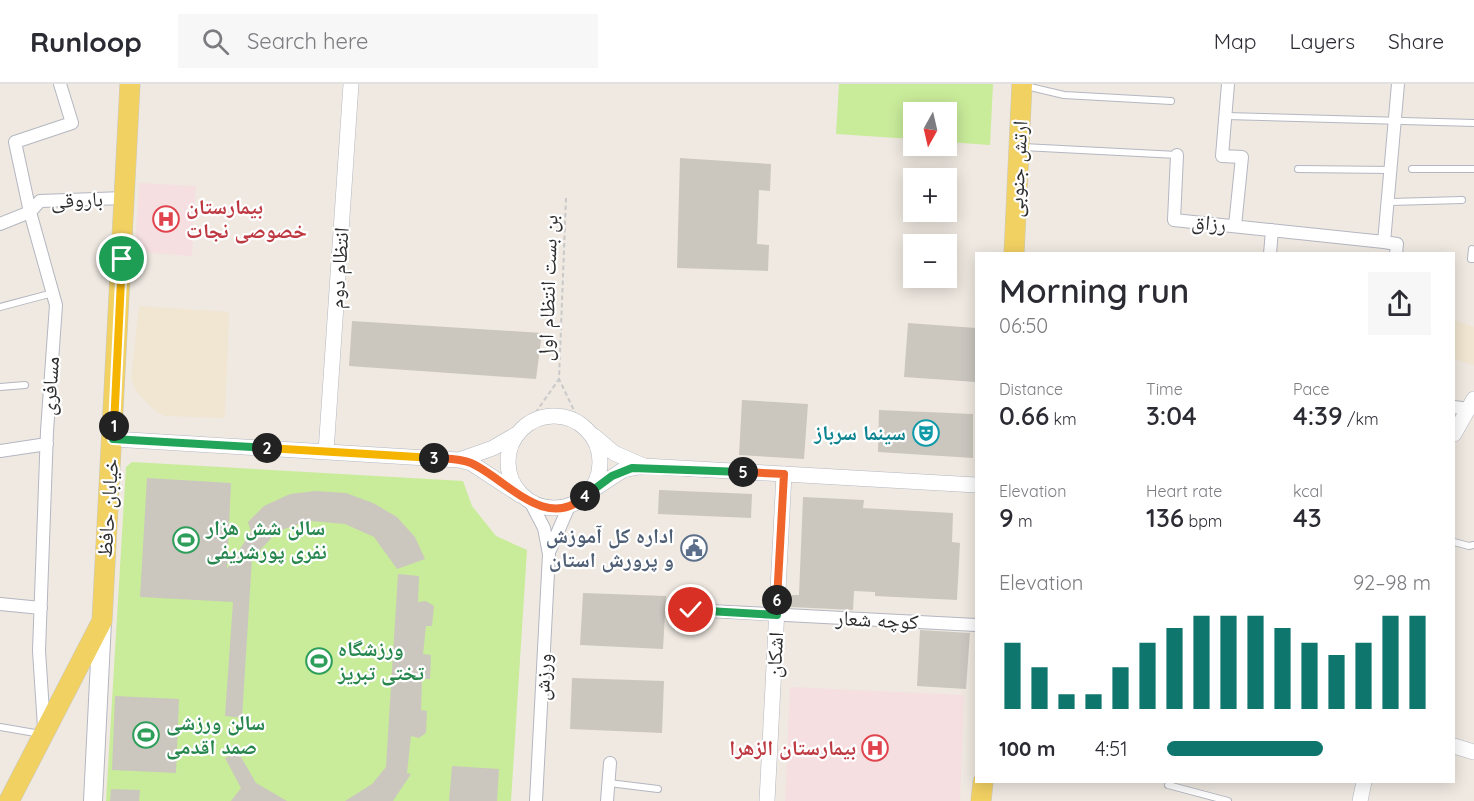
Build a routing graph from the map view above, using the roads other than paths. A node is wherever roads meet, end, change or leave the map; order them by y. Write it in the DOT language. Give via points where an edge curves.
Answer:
graph roads {
  1 [pos="60,84"];
  2 [pos="130,84"];
  3 [pos="351,84"];
  4 [pos="1228,84"];
  5 [pos="1398,84"];
  6 [pos="1022,85"];
  7 [pos="1171,101"];
  8 [pos="1226,116"];
  9 [pos="1395,119"];
  10 [pos="1474,123"];
  11 [pos="1019,147"];
  12 [pos="1177,155"];
  13 [pos="1298,169"];
  14 [pos="1474,169"];
  15 [pos="1392,170"];
  16 [pos="1412,170"];
  17 [pos="124,198"];
  18 [pos="1462,200"];
  19 [pos="1390,202"];
  20 [pos="30,212"];
  21 [pos="0,224"];
  22 [pos="1235,226"];
  23 [pos="1272,230"];
  24 [pos="1384,242"];
  25 [pos="1472,249"];
  26 [pos="1014,252"];
  27 [pos="1270,252"];
  28 [pos="1396,252"];
  29 [pos="1474,259"];
  30 [pos="52,293"];
  31 [pos="0,308"];
  32 [pos="25,385"];
  33 [pos="0,387"];
  34 [pos="1465,405"];
  35 [pos="584,428"];
  36 [pos="522,429"];
  37 [pos="1455,431"];
  38 [pos="113,439"];
  39 [pos="47,444"];
  40 [pos="0,451"];
  41 [pos="326,452"];
  42 [pos="459,460"];
  43 [pos="644,466"];
  44 [pos="784,474"];
  45 [pos="975,485"];
  46 [pos="591,491"];
  47 [pos="525,499"];
  48 [pos="569,506"];
  49 [pos="1455,542"];
  50 [pos="1474,544"];
  51 [pos="549,554"];
  52 [pos="0,604"];
  53 [pos="41,608"];
  54 [pos="691,610"];
  55 [pos="777,615"];
  56 [pos="102,621"];
  57 [pos="975,625"];
  58 [pos="0,727"];
  59 [pos="45,735"];
  60 [pos="1455,746"];
  61 [pos="1474,752"];
  62 [pos="610,763"];
  63 [pos="609,783"];
  64 [pos="982,783"];
  65 [pos="995,783"];
  66 [pos="1364,783"];
  67 [pos="1168,785"];
  68 [pos="658,789"];
  69 [pos="9,801"];
  70 [pos="93,801"];
  71 [pos="536,801"];
  72 [pos="607,801"];
  73 [pos="767,801"];
  74 [pos="981,801"];
  75 [pos="994,801"];
  76 [pos="1228,801"];
  77 [pos="1360,801"];
  1 -- 20 [label="street, مسافری" via="72,123 15,141"];
  2 -- 17 [label="main road, خیابان حافظ"];
  3 -- 41 [label="street, انتظام دوم"];
  4 -- 8 [label="street"];
  5 -- 9 [label="street"];
  6 -- 7 [label="lane" via="1064,94"];
  6 -- 11 [label="main road, ارتش جنوبی"];
  8 -- 9 [label="lane"];
  8 -- 22 [label="street" via="1222,156 1242,157"];
  9 -- 10 [label="lane"];
  9 -- 15 [label="street"];
  11 -- 12 [label="lane"];
  11 -- 26 [label="main road, ارتش جنوبی"];
  12 -- 22 [label="street, رزاق" via="1174,220"];
  13 -- 15 [label="lane"];
  14 -- 16 [label="lane"];
  15 -- 19 [label="street"];
  17 -- 20 [label="street, باروقی" via="40,201"];
  17 -- 38 [label="main road, خیابان حافظ"];
  18 -- 19 [label="lane"];
  19 -- 24 [label="street"];
  20 -- 21 [label="street, باروقی"];
  20 -- 30 [label="street, مسافری"];
  22 -- 23 [label="street, رزاق"];
  23 -- 24 [label="street, رزاق"];
  23 -- 27 [label="street"];
  24 -- 28 [label="street" via="1397,243"];
  25 -- 29 [label="lane"];
  30 -- 31 [label="lane"];
  30 -- 39 [label="street, مسافری" via="56,305"];
  32 -- 33 [label="lane"];
  34 -- 37 [label="street"];
  35 -- 36 [label="street" via="565,417 551,416"];
  35 -- 43 [label="street" via="614,453"];
  35 -- 46 [label="street" via="595,441 600,460"];
  36 -- 42 [label="street" via="493,448"];
  36 -- 47 [label="street" via="507,458 513,484"];
  38 -- 41 [label="street"];
  38 -- 56 [label="main road, خیابان حافظ"];
  39 -- 40 [label="street"];
  39 -- 53 [label="street, مسافری"];
  41 -- 42 [label="street"];
  42 -- 47 [label="street" via="471,463"];
  43 -- 44 [label="street"];
  43 -- 46 [label="street" via="623,470"];
  44 -- 45 [label="street"];
  44 -- 55 [label="street, اشکان"];
  46 -- 48 [label="street"];
  47 -- 48 [label="street" via="556,509"];
  47 -- 51 [label="street, ورزش" via="544,528"];
  48 -- 51 [label="street, ورزش"];
  49 -- 50 [label="lane"];
  51 -- 71 [label="street, ورزش"];
  52 -- 53 [label="street"];
  53 -- 59 [label="street, مسافری" via="39,651"];
  54 -- 55 [label="street, کوچه شعار"];
  55 -- 57 [label="street, کوچه شعار"];
  55 -- 73 [label="street, اشکان"];
  56 -- 59 [label="main road, خیابان حافظ"];
  56 -- 70 [label="main road"];
  58 -- 59 [label="lane"];
  59 -- 69 [label="main road, خیابان حافظ"];
  60 -- 61 [label="street"];
  62 -- 63 [label="street"];
  63 -- 68 [label="lane"];
  63 -- 72 [label="street"];
  64 -- 74 [label="main road"];
  65 -- 75 [label="main road"];
  66 -- 77 [label="street"];
  67 -- 76 [label="lane"];
}
